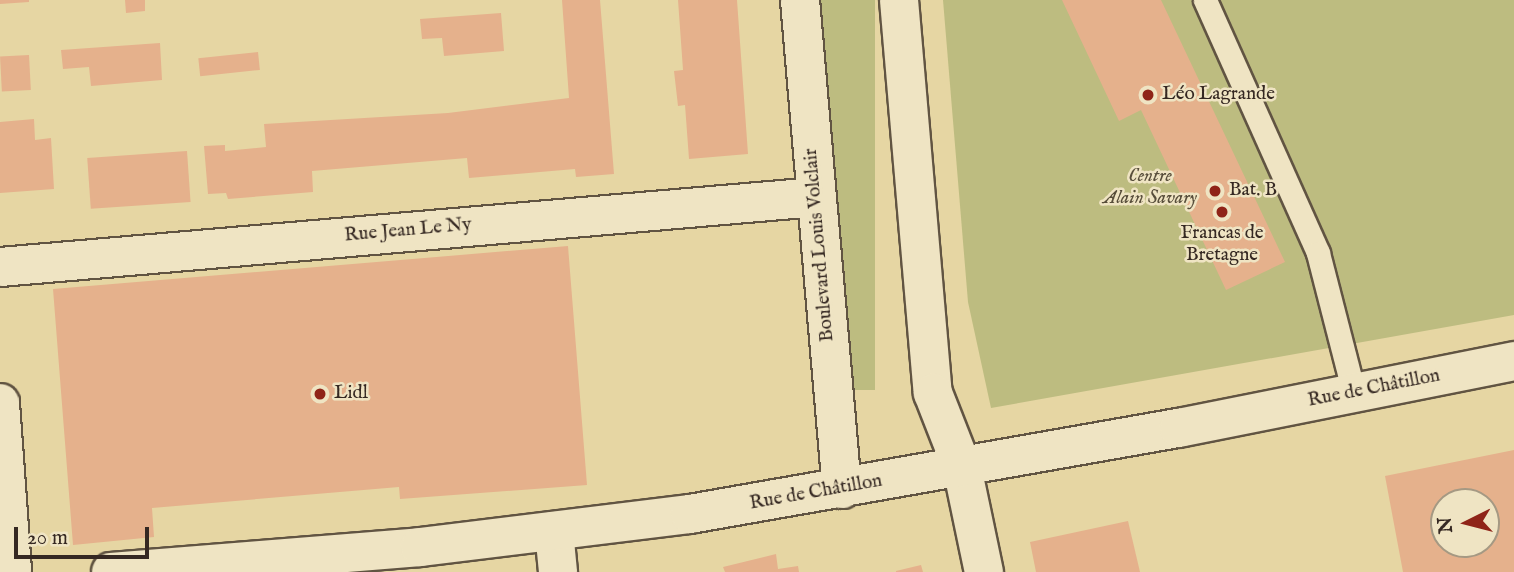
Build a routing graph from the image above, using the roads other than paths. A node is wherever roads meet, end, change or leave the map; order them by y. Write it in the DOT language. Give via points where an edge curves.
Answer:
graph roads {
  1 [pos="800,0"];
  2 [pos="899,0"];
  3 [pos="1205,0"];
  4 [pos="816,197"];
  5 [pos="0,267"];
  6 [pos="1514,360"];
  7 [pos="1354,393"];
  8 [pos="0,403"];
  9 [pos="962,467"];
  10 [pos="842,489"];
  11 [pos="554,531"];
  12 [pos="12,572"];
  13 [pos="111,572"];
  14 [pos="558,572"];
  15 [pos="984,572"];
  1 -- 4 [label="street, Boulevard Louis Volclair"];
  2 -- 9 [label="street" via="933,393"];
  3 -- 7 [label="lane" via="1318,253"];
  4 -- 5 [label="street, Rue Jean Le Ny"];
  4 -- 10 [label="street, Boulevard Louis Volclair"];
  6 -- 7 [label="street, Rue de Châtillon"];
  7 -- 9 [label="street, Rue de Châtillon"];
  8 -- 12 [label="street"];
  9 -- 10 [label="street, Rue de Châtillon"];
  9 -- 15 [label="street"];
  10 -- 11 [label="street, Rue de Châtillon"];
  11 -- 13 [label="street, Rue de Châtillon"];
  11 -- 14 [label="street"];
}
